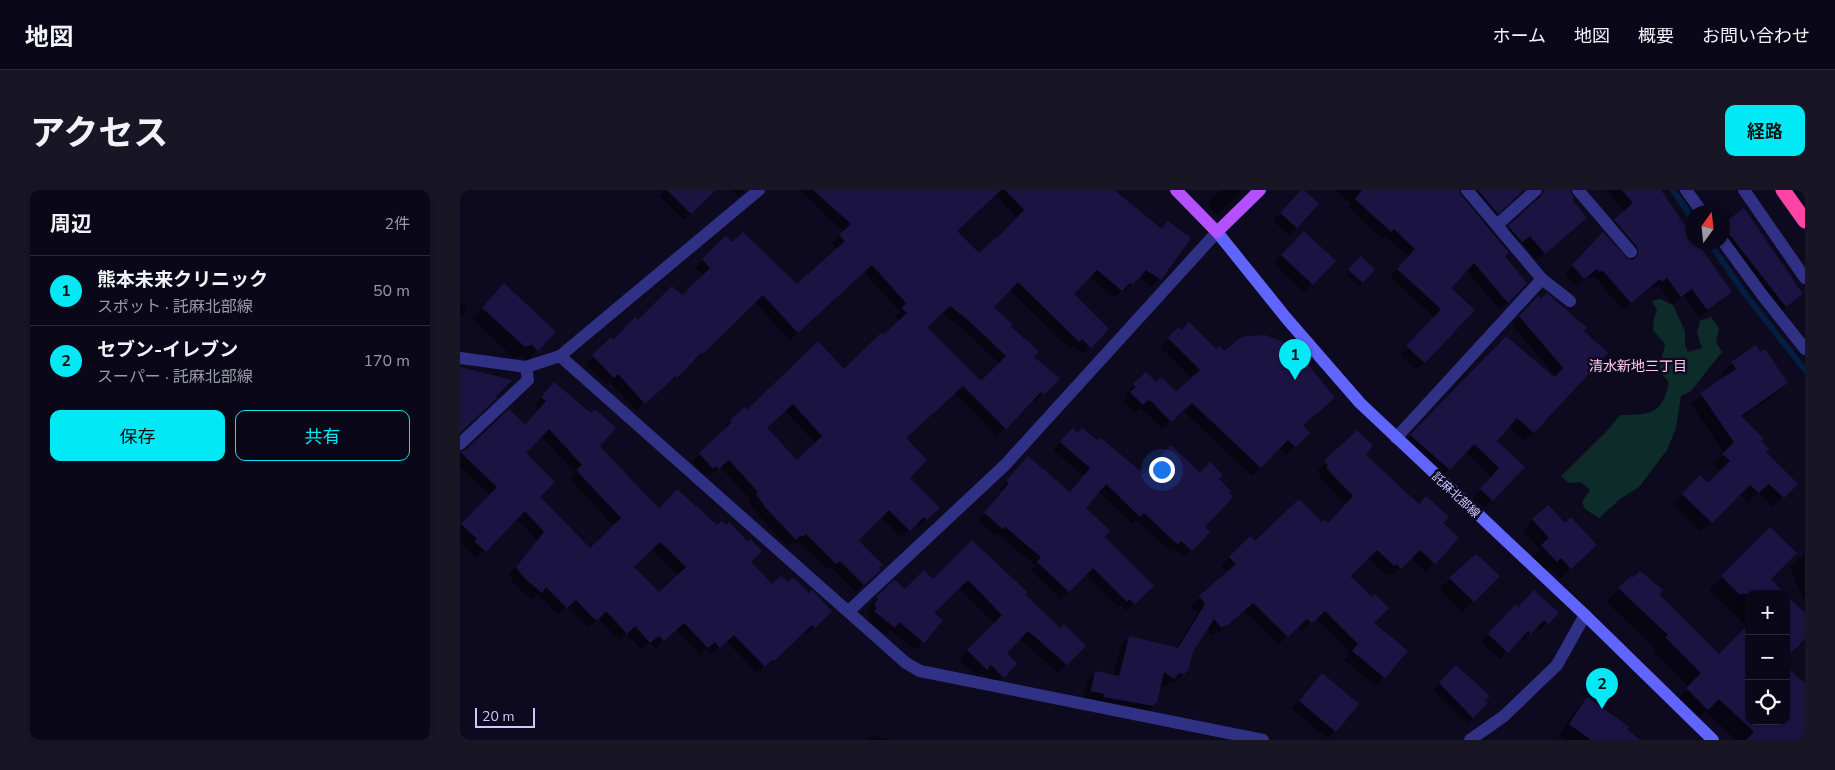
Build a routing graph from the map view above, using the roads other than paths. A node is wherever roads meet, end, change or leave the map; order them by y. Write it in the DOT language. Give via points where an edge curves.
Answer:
graph roads {
  1 [pos="760,190"];
  2 [pos="1176,190"];
  3 [pos="1260,190"];
  4 [pos="1467,190"];
  5 [pos="1536,190"];
  6 [pos="1578,190"];
  7 [pos="1686,190"];
  8 [pos="1744,190"];
  9 [pos="1783,190"];
  10 [pos="1697,205"];
  11 [pos="1805,221"];
  12 [pos="1497,225"];
  13 [pos="1217,232"];
  14 [pos="1729,250"];
  15 [pos="1631,252"];
  16 [pos="1805,278"];
  17 [pos="1542,279"];
  18 [pos="1570,301"];
  19 [pos="1805,349"];
  20 [pos="560,356"];
  21 [pos="460,358"];
  22 [pos="526,367"];
  23 [pos="1396,438"];
  24 [pos="460,444"];
  25 [pos="849,611"];
  26 [pos="1586,615"];
  27 [pos="1263,740"];
  28 [pos="1470,740"];
  29 [pos="1713,740"];
  1 -- 20 [label="street"];
  2 -- 13 [label="main road"];
  3 -- 13 [label="main road"];
  4 -- 12 [label="street"];
  5 -- 12 [label="street"];
  6 -- 15 [label="street"];
  7 -- 10 [label="street"];
  8 -- 16 [label="street"];
  9 -- 11 [label="highway"];
  12 -- 17 [label="street"];
  13 -- 23 [label="main road, 託麻北部線" via="1287,319 1354,396"];
  13 -- 25 [label="street" via="1005,465"];
  14 -- 19 [label="street"];
  17 -- 18 [label="street"];
  17 -- 23 [label="street"];
  20 -- 22 [label="street"];
  20 -- 25 [label="street"];
  21 -- 22 [label="street"];
  22 -- 24 [label="street" via="528,380"];
  23 -- 26 [label="main road, 託麻北部線"];
  25 -- 27 [label="street" via="906,663 920,671"];
  26 -- 28 [label="street" via="1557,665 1504,716"];
  26 -- 29 [label="main road, 託麻北部線"];
}
